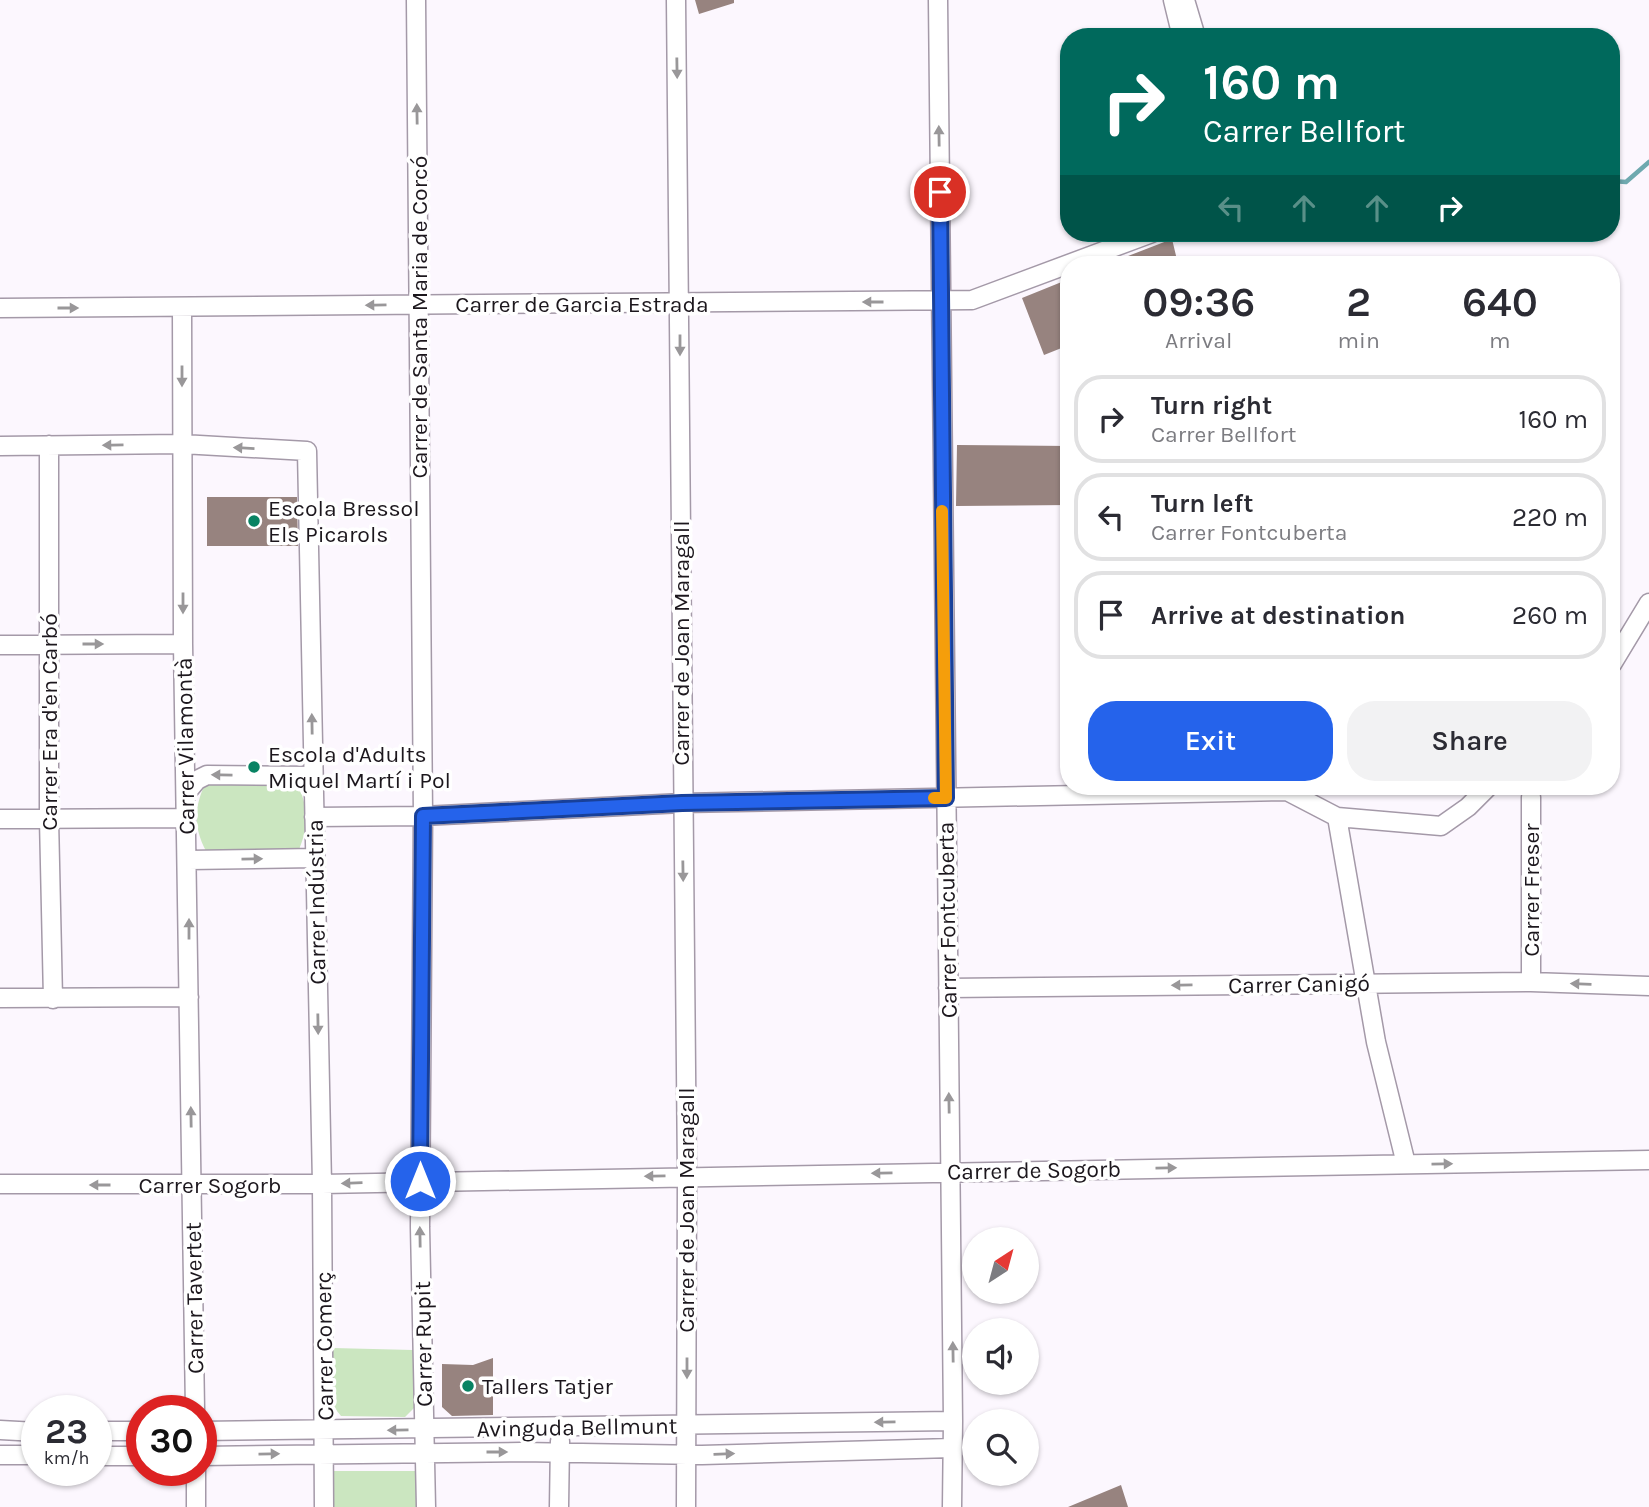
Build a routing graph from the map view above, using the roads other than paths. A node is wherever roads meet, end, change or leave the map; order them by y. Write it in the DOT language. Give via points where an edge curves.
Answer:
graph roads {
  1 [pos="416,0"];
  2 [pos="676,0"];
  3 [pos="938,0"];
  4 [pos="1173,0"];
  5 [pos="1185,0"];
  6 [pos="1180,28"];
  7 [pos="1193,28"];
  8 [pos="1128,242"];
  9 [pos="1090,256"];
  10 [pos="1060,267"];
  11 [pos="941,302"];
  12 [pos="679,303"];
  13 [pos="420,305"];
  14 [pos="182,307"];
  15 [pos="0,308"];
  16 [pos="182,444"];
  17 [pos="48,445"];
  18 [pos="0,446"];
  19 [pos="1649,603"];
  20 [pos="183,644"];
  21 [pos="0,645"];
  22 [pos="50,645"];
  23 [pos="1620,651"];
  24 [pos="313,776"];
  25 [pos="187,792"];
  26 [pos="1092,795"];
  27 [pos="1295,795"];
  28 [pos="1480,795"];
  29 [pos="1531,797"];
  30 [pos="946,798"];
  31 [pos="682,803"];
  32 [pos="423,816"];
  33 [pos="314,817"];
  34 [pos="1337,817"];
  35 [pos="186,818"];
  36 [pos="0,819"];
  37 [pos="48,819"];
  38 [pos="314,858"];
  39 [pos="189,860"];
  40 [pos="1531,982"];
  41 [pos="1368,983"];
  42 [pos="1649,986"];
  43 [pos="948,988"];
  44 [pos="0,998"];
  45 [pos="189,998"];
  46 [pos="53,999"];
  47 [pos="1649,1160"];
  48 [pos="1406,1164"];
  49 [pos="950,1172"];
  50 [pos="687,1176"];
  51 [pos="420,1181"];
  52 [pos="0,1184"];
  53 [pos="322,1184"];
  54 [pos="192,1185"];
  55 [pos="195,1395"];
  56 [pos="953,1421"];
  57 [pos="686,1425"];
  58 [pos="561,1427"];
  59 [pos="0,1430"];
  60 [pos="424,1430"];
  61 [pos="21,1431"];
  62 [pos="217,1431"];
  63 [pos="325,1431"];
  64 [pos="953,1448"];
  65 [pos="425,1452"];
  66 [pos="560,1452"];
  67 [pos="325,1453"];
  68 [pos="686,1454"];
  69 [pos="0,1455"];
  70 [pos="21,1455"];
  71 [pos="217,1456"];
  72 [pos="196,1486"];
  73 [pos="196,1507"];
  74 [pos="324,1507"];
  75 [pos="426,1507"];
  76 [pos="559,1507"];
  77 [pos="686,1507"];
  78 [pos="952,1507"];
  13 -- 1 [label="street, Carrer de Santa Maria de Corcó, one-way"];
  2 -- 12 [label="street, Carrer de Joan Maragall, one-way"];
  11 -- 3 [label="street, Carrer Fontcuberta, one-way"];
  4 -- 6 [label="street"];
  5 -- 7 [label="street"];
  8 -- 9 [label="street, Carrer de Garcia Estrada"];
  10 -- 11 [label="street, Carrer de Garcia Estrada" via="972,300"];
  11 -- 12 [label="street, Carrer de Garcia Estrada, one-way"];
  11 -- 30 [label="street, Carrer Fontcuberta"];
  12 -- 13 [label="street, Carrer de Garcia Estrada"];
  12 -- 31 [label="street, Carrer de Joan Maragall, one-way"];
  13 -- 14 [label="street, Carrer de Garcia Estrada, one-way"];
  13 -- 32 [label="street, Carrer de Santa Maria de Corcó"];
  15 -- 14 [label="street, Carrer de Garcia Estrada, one-way"];
  14 -- 16 [label="street, Carrer Vilamontà, one-way"];
  16 -- 17 [label="street, one-way"];
  16 -- 20 [label="street, Carrer Vilamontà, one-way"];
  24 -- 16 [label="street, Carrer Indústria, one-way" via="307,451"];
  17 -- 18 [label="street"];
  17 -- 22 [label="street, Carrer Era d'en Carbó"];
  19 -- 23 [label="street"];
  22 -- 20 [label="street, one-way"];
  20 -- 25 [label="street, Carrer Vilamontà"];
  21 -- 22 [label="street"];
  22 -- 37 [label="street, Carrer Era d'en Carbó"];
  24 -- 25 [label="street, one-way" via="207,775"];
  24 -- 33 [label="street, Carrer Indústria"];
  25 -- 35 [label="street, Carrer Vilamontà"];
  26 -- 30 [label="street"];
  27 -- 34 [label="street"];
  28 -- 34 [label="street" via="1441,826"];
  29 -- 40 [label="street, Carrer Freser"];
  30 -- 31 [label="street"];
  30 -- 43 [label="street, Carrer Fontcuberta"];
  31 -- 32 [label="street"];
  31 -- 50 [label="street, Carrer de Joan Maragall, one-way"];
  32 -- 33 [label="street"];
  32 -- 51 [label="street, Carrer de Santa Maria de Corcó"];
  33 -- 38 [label="street, Carrer Indústria"];
  34 -- 41 [label="street"];
  35 -- 37 [label="street"];
  35 -- 39 [label="street, Carrer Vilamontà"];
  36 -- 37 [label="street"];
  37 -- 46 [label="street, Carrer Era d'en Carbó"];
  39 -- 38 [label="street, one-way"];
  38 -- 53 [label="street, Carrer Indústria, one-way"];
  45 -- 39 [label="street, Carrer Vilamontà, one-way"];
  40 -- 41 [label="street, Carrer Canigó"];
  42 -- 40 [label="street, Carrer Canigó, one-way"];
  41 -- 43 [label="street, Carrer Canigó, one-way"];
  41 -- 48 [label="street" via="1376,1042"];
  49 -- 43 [label="street, Carrer Fontcuberta, one-way"];
  44 -- 46 [label="street"];
  45 -- 46 [label="street"];
  54 -- 45 [label="street, Carrer Vilamontà, one-way"];
  48 -- 47 [label="street, Carrer de Sogorb, one-way"];
  49 -- 48 [label="street, Carrer de Sogorb, one-way"];
  49 -- 50 [label="street, Carrer de Sogorb, one-way"];
  56 -- 49 [label="street, Carrer Fontcuberta, one-way"];
  50 -- 51 [label="street, Carrer de Sogorb, one-way"];
  50 -- 57 [label="street, Carrer de Joan Maragall, one-way"];
  51 -- 53 [label="street, Carrer Sogorb, one-way"];
  60 -- 51 [label="street, Carrer Rupit, one-way"];
  54 -- 52 [label="street, Carrer Sogorb, one-way"];
  53 -- 54 [label="street, Carrer Sogorb"];
  53 -- 63 [label="street, Carrer Comerç"];
  54 -- 55 [label="street, Carrer Tavertet"];
  56 -- 57 [label="street, Avinguda Bellmunt, one-way"];
  56 -- 64 [label="street, Carrer Fontcuberta"];
  57 -- 58 [label="street, Avinguda Bellmunt"];
  57 -- 68 [label="street, Carrer de Joan Maragall"];
  58 -- 60 [label="street, Avinguda Bellmunt"];
  58 -- 66 [label="street"];
  59 -- 61 [label="street"];
  60 -- 63 [label="street, Avinguda Bellmunt, one-way"];
  60 -- 65 [label="street, Carrer Rupit"];
  62 -- 63 [label="street, Avinguda Bellmunt"];
  63 -- 67 [label="street, Carrer Comerç"];
  68 -- 64 [label="street, Avinguda Bellmunt, one-way"];
  64 -- 78 [label="street, Carrer Fontcuberta"];
  65 -- 66 [label="street, Avinguda Bellmunt, one-way"];
  65 -- 67 [label="street, Avinguda Bellmunt"];
  65 -- 75 [label="street, Carrer Rupit"];
  66 -- 68 [label="street, Avinguda Bellmunt"];
  66 -- 76 [label="street"];
  71 -- 67 [label="street, Avinguda Bellmunt, one-way"];
  67 -- 74 [label="street, Carrer Comerç"];
  68 -- 77 [label="street, Carrer de Joan Maragall"];
  69 -- 70 [label="street"];
  72 -- 73 [label="street"];
}
